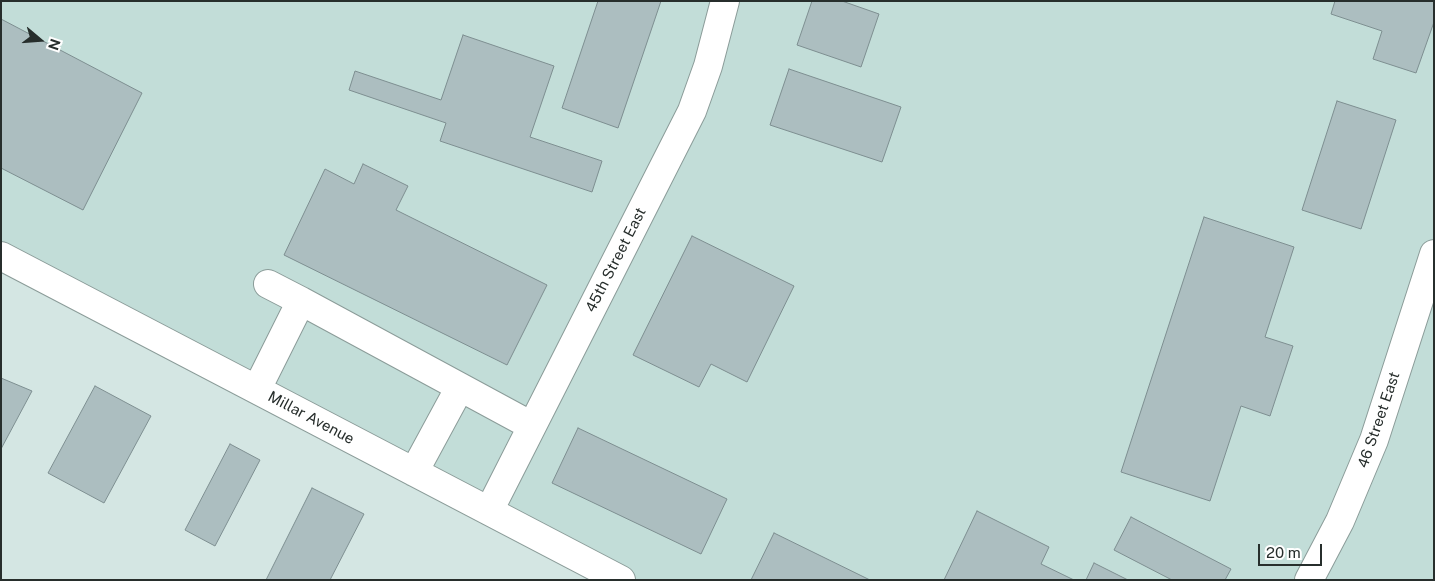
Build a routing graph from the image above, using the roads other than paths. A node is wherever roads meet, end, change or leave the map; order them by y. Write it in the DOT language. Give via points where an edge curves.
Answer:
graph roads {
  1 [pos="725,1"];
  2 [pos="1434,254"];
  3 [pos="1,256"];
  4 [pos="268,284"];
  5 [pos="301,301"];
  6 [pos="460,387"];
  7 [pos="257,389"];
  8 [pos="532,426"];
  9 [pos="414,472"];
  10 [pos="489,512"];
  11 [pos="621,580"];
  12 [pos="1309,580"];
  1 -- 8 [label="street, 45th Street East" via="692,111"];
  2 -- 12 [label="street, 46 Street East" via="1374,440 1340,521"];
  3 -- 7 [label="street, Millar Avenue"];
  4 -- 5 [label="street"];
  5 -- 6 [label="street"];
  5 -- 7 [label="street"];
  6 -- 8 [label="street"];
  6 -- 9 [label="street"];
  7 -- 9 [label="street, Millar Avenue"];
  8 -- 10 [label="street, 45th Street East"];
  9 -- 10 [label="street, Millar Avenue"];
  10 -- 11 [label="street, Millar Avenue"];
}
